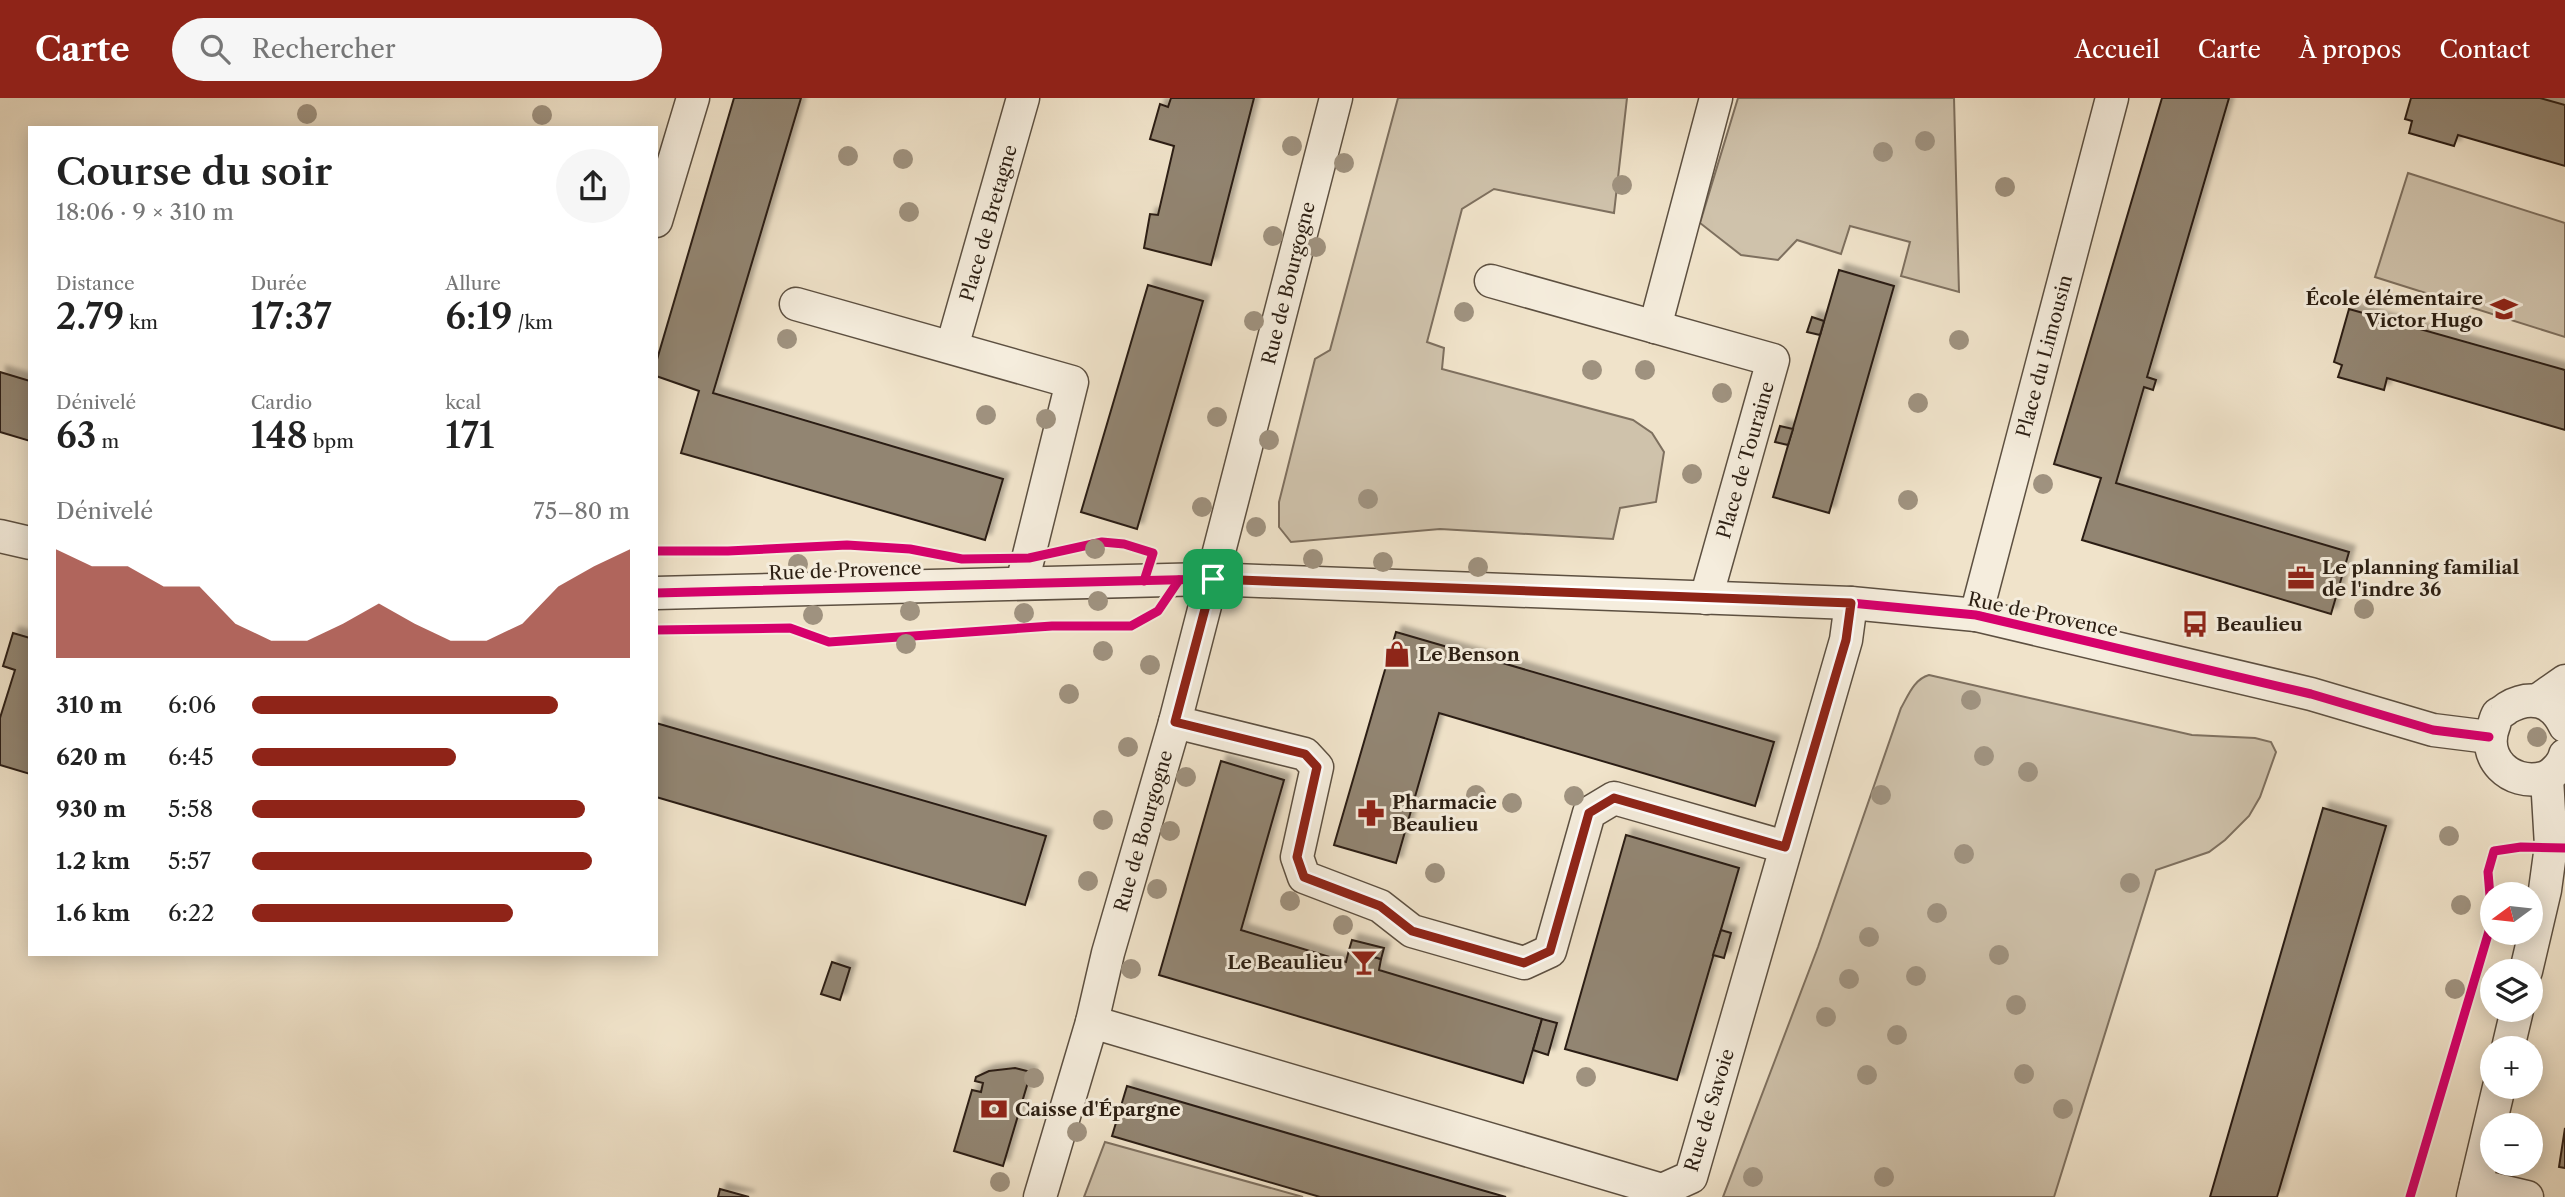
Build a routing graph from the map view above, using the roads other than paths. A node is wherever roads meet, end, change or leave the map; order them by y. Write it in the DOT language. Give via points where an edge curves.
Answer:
graph roads {
  1 [pos="693,98"];
  2 [pos="1023,98"];
  3 [pos="1336,98"];
  4 [pos="1716,98"];
  5 [pos="2112,98"];
  6 [pos="658,214"];
  7 [pos="1491,281"];
  8 [pos="796,304"];
  9 [pos="1655,327"];
  10 [pos="952,347"];
  11 [pos="0,536"];
  12 [pos="28,543"];
  13 [pos="1213,579"];
  14 [pos="1022,583"];
  15 [pos="658,593"];
  16 [pos="1706,598"];
  17 [pos="1851,603"];
  18 [pos="1976,615"];
  19 [pos="2565,681"];
  20 [pos="2538,701"];
  21 [pos="1175,722"];
  22 [pos="2565,726"];
  23 [pos="2489,737"];
  24 [pos="2556,767"];
  25 [pos="1785,847"];
  26 [pos="2529,959"];
  27 [pos="1092,1022"];
  28 [pos="2496,1099"];
  29 [pos="2475,1191"];
  30 [pos="1040,1197"];
  31 [pos="2527,1197"];
  1 -- 6 [label="street"];
  2 -- 10 [label="street, Place de Bretagne"];
  3 -- 13 [label="street, Rue de Bourgogne"];
  4 -- 9 [label="street"];
  5 -- 18 [label="street, Place du Limousin"];
  7 -- 9 [label="street, Place de Touraine"];
  8 -- 10 [label="street"];
  9 -- 16 [label="street, Place de Touraine" via="1773,360"];
  10 -- 14 [label="street" via="1072,382"];
  11 -- 12 [label="street"];
  13 -- 14 [label="street, Rue de Provence"];
  13 -- 16 [label="street, Rue de Provence"];
  13 -- 21 [label="street, Rue de Bourgogne"];
  14 -- 15 [label="street, Rue de Provence"];
  16 -- 17 [label="street, Rue de Provence"];
  17 -- 18 [label="street, Rue de Provence"];
  17 -- 25 [label="street, Rue de Savoie" via="1846,640"];
  18 -- 23 [label="street, Rue de Provence" via="2311,694 2433,730"];
  19 -- 20 [label="street"];
  20 -- 22 [label="street" via="2559,713"];
  20 -- 23 [label="street" via="2520,700 2498,714"];
  21 -- 25 [label="street" via="1305,754 1317,767 1297,857 1304,877 1380,906 1412,931 1524,963 1550,951 1589,813 1614,798"];
  21 -- 27 [label="street, Rue de Bourgogne"];
  23 -- 24 [label="street" via="2494,760 2504,772 2526,781"];
  24 -- 26 [label="street" via="2545,890"];
  25 -- 27 [label="street, Rue de Savoie" via="1691,1177 1662,1190"];
  27 -- 30 [label="street, Rue de Bourgogne"];
  28 -- 29 [label="street"];
  29 -- 31 [label="street"];
}
